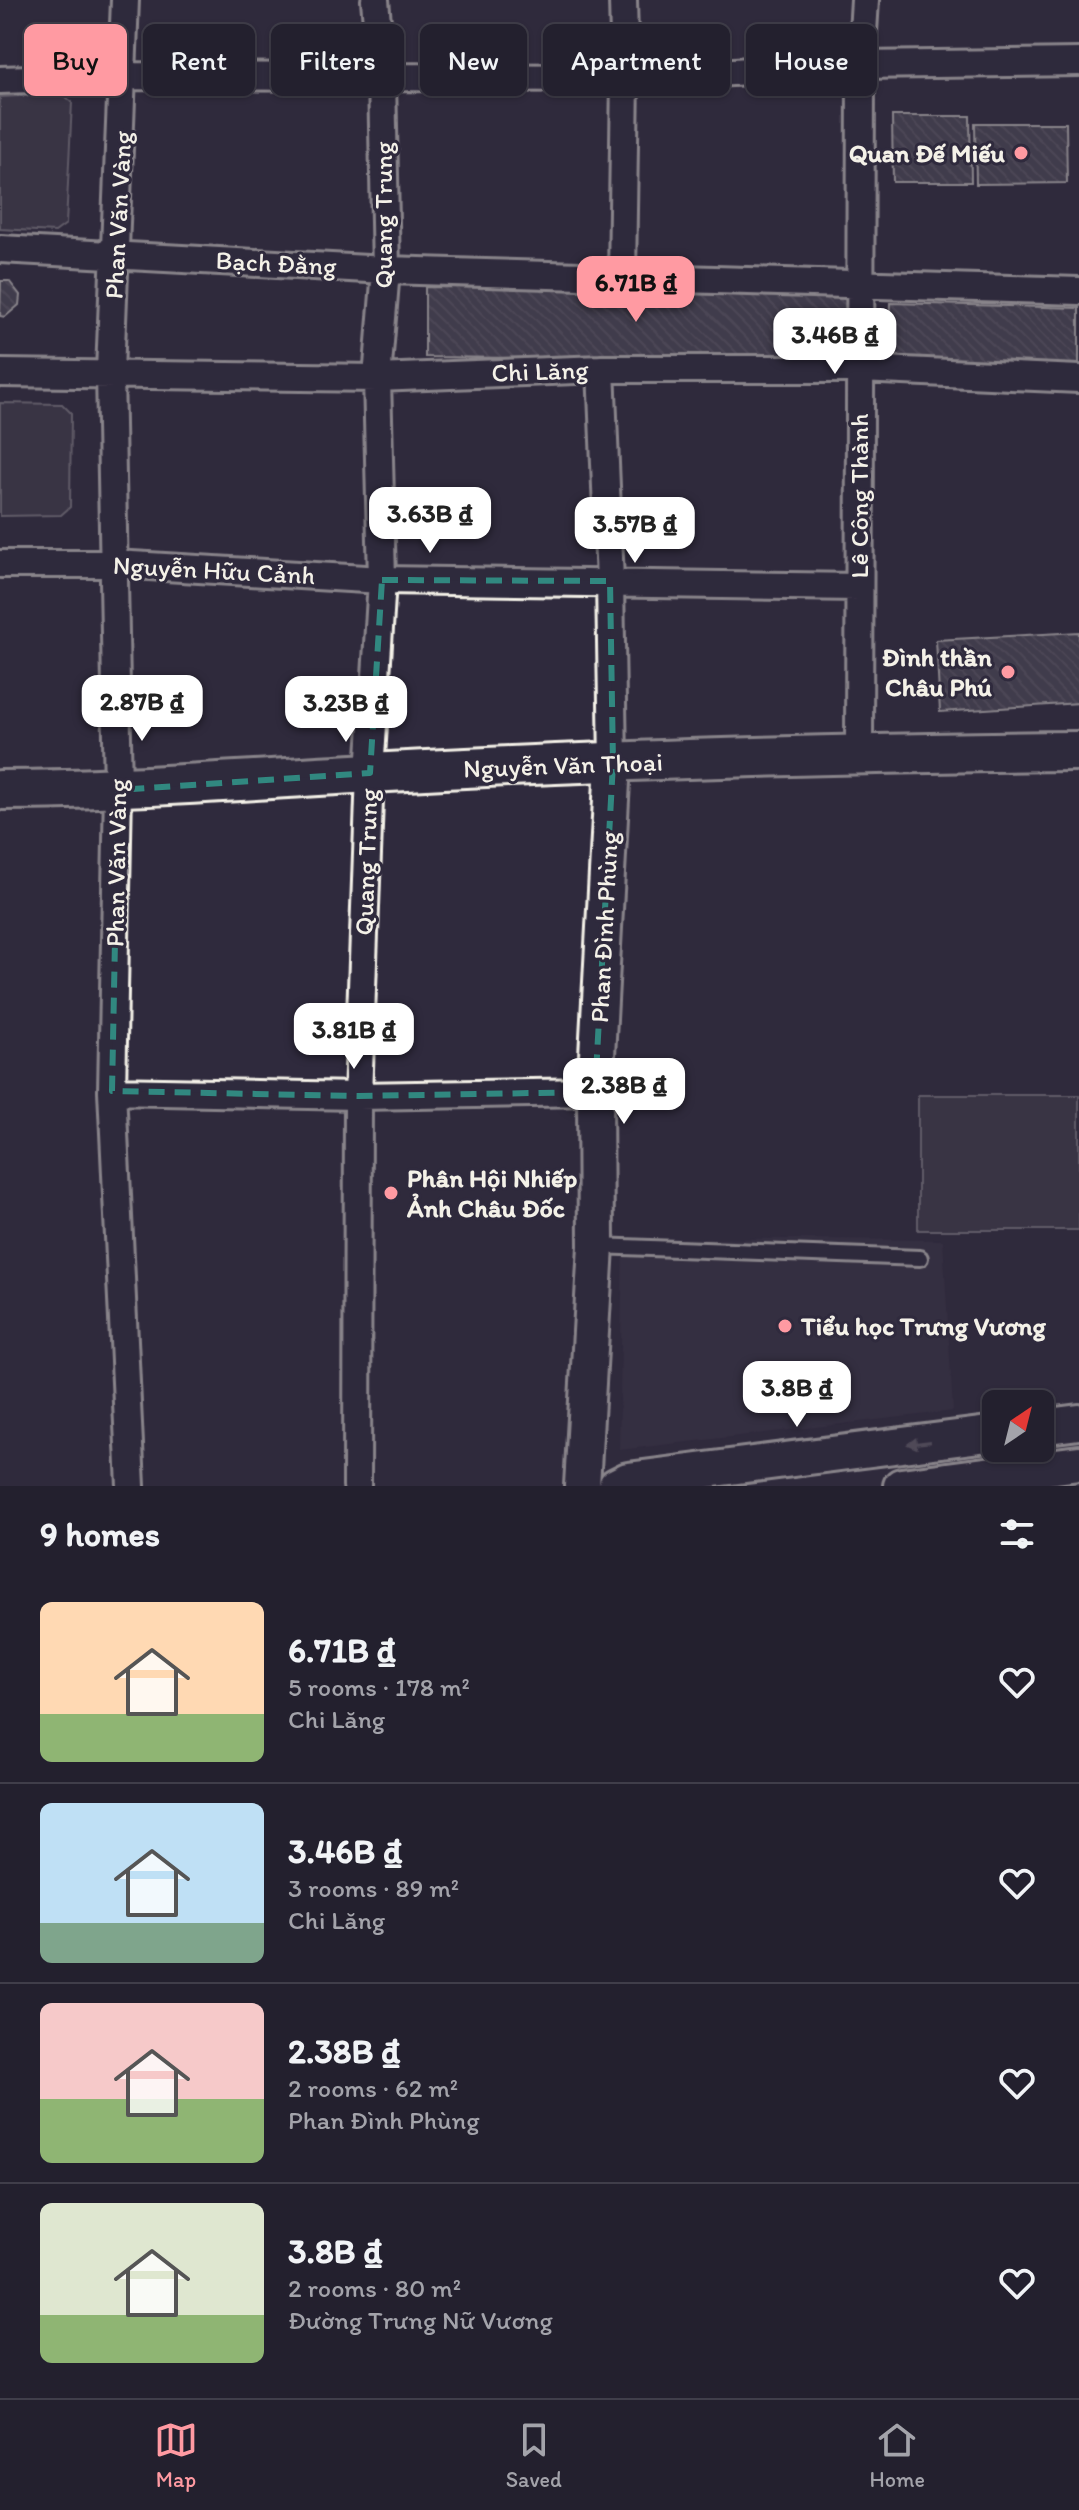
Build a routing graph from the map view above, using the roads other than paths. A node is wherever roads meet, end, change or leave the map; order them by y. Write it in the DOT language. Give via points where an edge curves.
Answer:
graph roads {
  1 [pos="125,0"];
  2 [pos="375,0"];
  3 [pos="623,0"];
  4 [pos="865,0"];
  5 [pos="125,24"];
  6 [pos="377,24"];
  7 [pos="624,24"];
  8 [pos="864,24"];
  9 [pos="1079,62"];
  10 [pos="877,65"];
  11 [pos="127,76"];
  12 [pos="271,78"];
  13 [pos="543,78"];
  14 [pos="24,79"];
  15 [pos="404,79"];
  16 [pos="0,80"];
  17 [pos="123,96"];
  18 [pos="382,96"];
  19 [pos="625,96"];
  20 [pos="861,96"];
  21 [pos="0,249"];
  22 [pos="115,254"];
  23 [pos="386,270"];
  24 [pos="622,276"];
  25 [pos="860,282"];
  26 [pos="1079,291"];
  27 [pos="601,369"];
  28 [pos="860,369"];
  29 [pos="110,372"];
  30 [pos="0,373"];
  31 [pos="377,378"];
  32 [pos="1079,379"];
  33 [pos="0,564"];
  34 [pos="115,564"];
  35 [pos="382,580"];
  36 [pos="610,581"];
  37 [pos="859,587"];
  38 [pos="1079,751"];
  39 [pos="859,753"];
  40 [pos="613,763"];
  41 [pos="370,773"];
  42 [pos="0,790"];
  43 [pos="118,790"];
  44 [pos="112,1091"];
  45 [pos="595,1092"];
  46 [pos="358,1096"];
  47 [pos="596,1246"];
  48 [pos="920,1258"];
  49 [pos="1079,1422"];
  50 [pos="1054,1425"];
  51 [pos="982,1435"];
  52 [pos="1079,1463"];
  53 [pos="131,1486"];
  54 [pos="357,1486"];
  55 [pos="582,1486"];
  56 [pos="616,1486"];
  57 [pos="901,1486"];
  1 -- 5 [label="street, Phan Văn Vàng"];
  2 -- 6 [label="street, Quang Trung"];
  3 -- 7 [label="street"];
  4 -- 8 [label="street, Lê Công Thành"];
  9 -- 10 [label="street"];
  11 -- 12 [label="street"];
  13 -- 15 [label="street"];
  14 -- 16 [label="street"];
  17 -- 22 [label="street, Phan Văn Vàng"];
  18 -- 23 [label="street, Quang Trung"];
  19 -- 24 [label="street"];
  20 -- 25 [label="street, Lê Công Thành"];
  21 -- 22 [label="street, Bạch Đằng"];
  22 -- 23 [label="street, Bạch Đằng"];
  22 -- 29 [label="street, Phan Văn Vàng"];
  23 -- 24 [label="street, Bạch Đằng"];
  23 -- 31 [label="street, Quang Trung"];
  24 -- 25 [label="street, Bạch Đằng"];
  25 -- 26 [label="street, Bạch Đằng"];
  25 -- 28 [label="street, Lê Công Thành"];
  27 -- 28 [label="street, Chi Lăng"];
  27 -- 31 [label="street, Chi Lăng"];
  27 -- 36 [label="street, Phan Đình Phùng"];
  28 -- 32 [label="street, Chi Lăng"];
  28 -- 37 [label="street, Lê Công Thành"];
  29 -- 30 [label="street, Chi Lăng"];
  29 -- 31 [label="street, Chi Lăng"];
  29 -- 34 [label="street, Phan Văn Vàng"];
  31 -- 35 [label="street, Quang Trung"];
  33 -- 34 [label="street, Nguyễn Hữu Cảnh"];
  34 -- 35 [label="street, Nguyễn Hữu Cảnh"];
  34 -- 43 [label="street, Phan Văn Vàng"];
  35 -- 36 [label="street, Nguyễn Hữu Cảnh"];
  35 -- 41 [label="street, Quang Trung"];
  36 -- 37 [label="street, Nguyễn Hữu Cảnh"];
  36 -- 40 [label="street, Phan Đình Phùng"];
  37 -- 39 [label="street, Lê Công Thành"];
  38 -- 39 [label="main road, Nguyễn Văn Thoại"];
  39 -- 40 [label="main road, Nguyễn Văn Thoại"];
  40 -- 41 [label="main road, Nguyễn Văn Thoại"];
  40 -- 45 [label="street, Phan Đình Phùng"];
  41 -- 43 [label="main road, Nguyễn Văn Thoại"];
  41 -- 46 [label="street, Quang Trung"];
  42 -- 43 [label="main road, Nguyễn Văn Thoại"];
  43 -- 44 [label="street, Phan Văn Vàng"];
  44 -- 46 [label="street"];
  44 -- 53 [label="street, Phan Văn Vàng"];
  45 -- 46 [label="street"];
  45 -- 47 [label="street, Phan Đình Phùng"];
  46 -- 54 [label="street, Quang Trung"];
  47 -- 48 [label="lane"];
  47 -- 55 [label="street, Phan Đình Phùng"];
  49 -- 50 [label="street"];
  51 -- 56 [label="street, one-way" via="628,1480"];
  52 -- 57 [label="street"];
}
